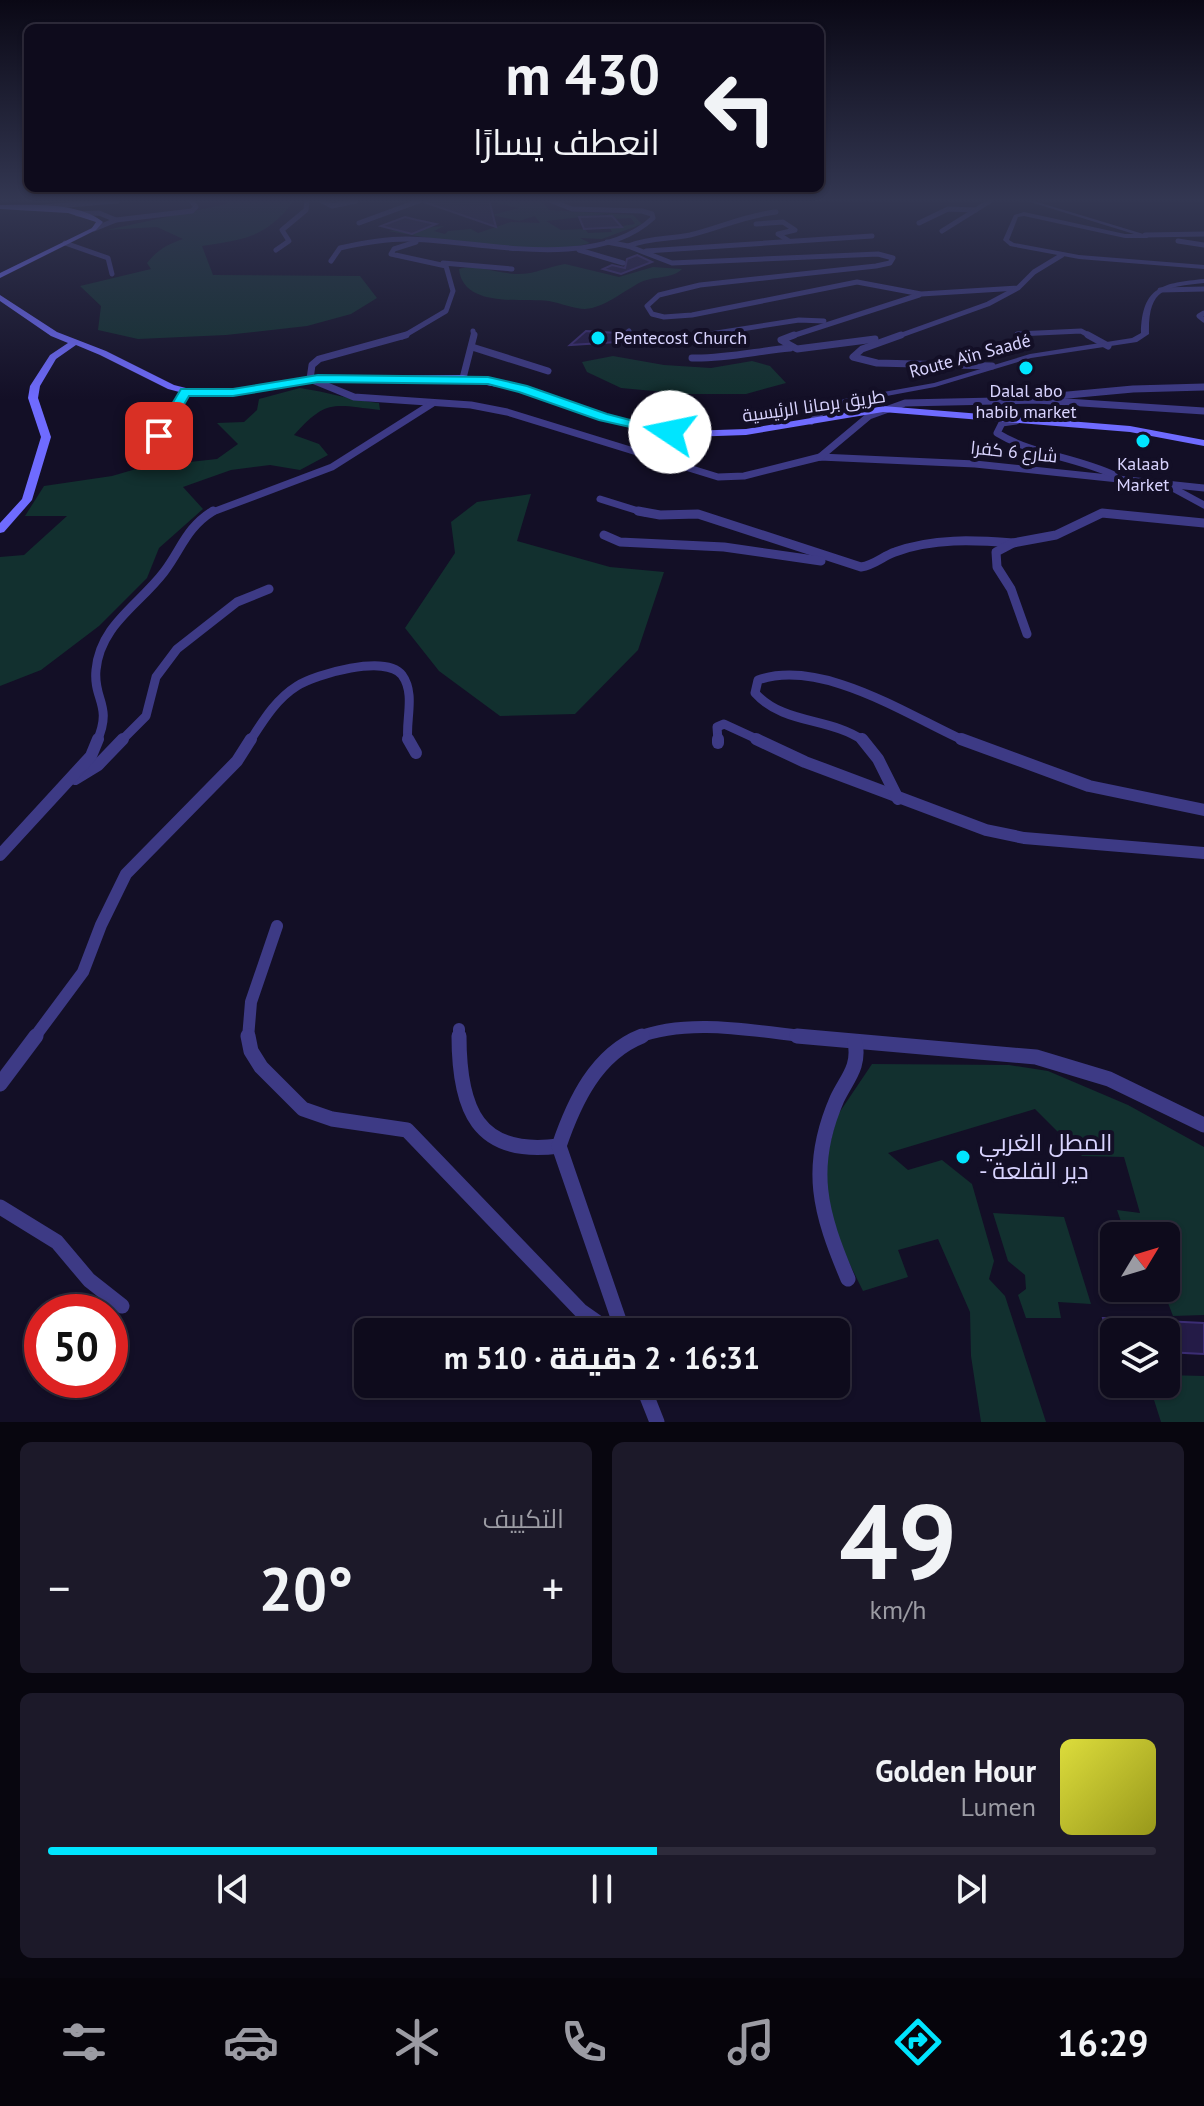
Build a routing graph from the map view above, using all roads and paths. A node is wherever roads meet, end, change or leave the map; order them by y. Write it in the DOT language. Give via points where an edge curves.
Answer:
graph roads {
  1 [pos="110,267"];
  2 [pos="445,267"];
  3 [pos="493,267"];
  4 [pos="863,267"];
  5 [pos="1042,267"];
  6 [pos="512,269"];
  7 [pos="112,274"];
  8 [pos="1204,281"];
  9 [pos="1018,288"];
  10 [pos="1204,289"];
  11 [pos="1159,291"];
  12 [pos="921,294"];
  13 [pos="0,297"];
  14 [pos="1204,313"];
  15 [pos="1204,320"];
  16 [pos="829,322"];
  17 [pos="473,331"];
  18 [pos="629,331"];
  19 [pos="1017,334"];
  20 [pos="898,335"];
  21 [pos="76,344"];
  22 [pos="1108,346"];
  23 [pos="472,347"];
  24 [pos="792,348"];
  25 [pos="692,358"];
  26 [pos="992,366"];
  27 [pos="548,371"];
  28 [pos="463,378"];
  29 [pos="310,379"];
  30 [pos="1204,387"];
  31 [pos="185,392"];
  32 [pos="1036,400"];
  33 [pos="434,402"];
  34 [pos="883,409"];
  35 [pos="1204,411"];
  36 [pos="1022,420"];
  37 [pos="809,423"];
  38 [pos="159,436"];
  39 [pos="1204,443"];
  40 [pos="820,457"];
  41 [pos="1117,478"];
  42 [pos="1164,483"];
  43 [pos="1204,488"];
  44 [pos="600,499"];
  45 [pos="1204,505"];
  46 [pos="1204,523"];
  47 [pos="0,530"];
  48 [pos="604,535"];
  49 [pos="1013,543"];
  50 [pos="847,563"];
  51 [pos="269,589"];
  52 [pos="1027,634"];
  53 [pos="718,743"];
  54 [pos="416,753"];
  55 [pos="70,782"];
  56 [pos="898,799"];
  57 [pos="1204,810"];
  58 [pos="1204,853"];
  59 [pos="0,855"];
  60 [pos="277,926"];
  61 [pos="459,1029"];
  62 [pos="855,1042"];
  63 [pos="0,1084"];
  64 [pos="1204,1125"];
  65 [pos="559,1146"];
  66 [pos="0,1207"];
  67 [pos="848,1279"];
  68 [pos="107,1294"];
  69 [pos="591,1318"];
  70 [pos="618,1318"];
  71 [pos="648,1398"];
  72 [pos="657,1422"];
  1 -- 7 [label="street"];
  2 -- 29 [label="street" via="453,291 446,311 399,339 319,359"];
  3 -- 6 [label="street"];
  4 -- 12 [label="street" via="700,285 666,292 647,306 652,314 664,317 692,315 857,282"];
  5 -- 9 [label="street"];
  8 -- 11 [label="street"];
  9 -- 12 [label="street"];
  9 -- 20 [label="street"];
  10 -- 11 [label="street"];
  11 -- 22 [label="street, Route Aïn Saadé" via="1145,310 1145,334"];
  12 -- 16 [label="street"];
  13 -- 21 [label="main road, طريق برمانا الرئيسية"];
  14 -- 15 [label="street" via="1199,316"];
  16 -- 18 [label="street" via="799,320 646,344 623,341"];
  16 -- 24 [label="street" via="782,338"];
  17 -- 23 [label="street"];
  19 -- 22 [label="street" via="1081,331"];
  20 -- 24 [label="street"];
  20 -- 26 [label="street" via="853,358 872,364"];
  21 -- 31 [label="main road, طريق برمانا الرئيسية"];
  21 -- 47 [label="main road" via="50,362 33,391 46,437 33,488 23,508"];
  22 -- 26 [label="street, Route Aïn Saadé"];
  23 -- 27 [label="street"];
  23 -- 28 [label="street"];
  24 -- 25 [label="street"];
  26 -- 37 [label="street, Route Aïn Saadé" via="935,385 847,401 825,409"];
  28 -- 29 [label="main road, طريق برمانا الرئيسية"];
  28 -- 37 [label="main road, طريق برمانا الرئيسية" via="513,386 603,417 670,432 727,434"];
  29 -- 31 [label="main road, طريق برمانا الرئيسية" via="233,393"];
  29 -- 33 [label="street, شارع 6 كفرا" via="365,399"];
  30 -- 32 [label="street"];
  31 -- 38 [label="street"];
  32 -- 34 [label="street" via="911,403"];
  32 -- 35 [label="street"];
  33 -- 40 [label="street, شارع 6 كفرا" via="478,405 718,477"];
  33 -- 55 [label="street" via="345,461 214,510 194,523 163,573 100,646 95,674 105,711 103,732"];
  34 -- 36 [label="main road, طريق برمانا الرئيسية"];
  34 -- 37 [label="main road, طريق برمانا الرئيسية"];
  34 -- 40 [label="street" via="847,430"];
  36 -- 39 [label="main road, طريق برمانا الرئيسية" via="1130,429"];
  36 -- 41 [label="street" via="1002,423 997,433"];
  40 -- 41 [label="street, شارع 6 كفرا"];
  41 -- 42 [label="street, شارع 6 كفرا"];
  42 -- 43 [label="street, شارع 6 كفرا"];
  42 -- 45 [label="street"];
  44 -- 50 [label="street" via="660,515 698,514"];
  46 -- 49 [label="street" via="1108,512 1056,535"];
  48 -- 50 [label="street" via="620,542 687,544"];
  49 -- 50 [label="street" via="967,538 896,552 873,566"];
  49 -- 52 [label="street" via="995,558"];
  51 -- 55 [label="street" via="237,602 177,649 156,677 146,716 92,770"];
  53 -- 56 [label="street" via="717,727 724,724"];
  54 -- 63 [label="street" via="407,739 410,707 403,676 393,668 353,666 298,685 270,710 237,761 126,874 83,972"];
  55 -- 59 [label="street"];
  56 -- 57 [label="street" via="865,741 763,702 755,693 758,680 790,672 859,691 969,743 1073,781"];
  56 -- 58 [label="street" via="1024,838"];
  60 -- 69 [label="street" via="247,1031 249,1046 271,1079 300,1109 407,1130"];
  61 -- 65 [label="street" via="460,1080 482,1127 521,1149 535,1152"];
  62 -- 64 [label="street" via="1057,1062 1109,1079"];
  62 -- 65 [label="street" via="709,1028 638,1037 591,1077"];
  62 -- 67 [label="street" via="859,1059 827,1125 817,1168 819,1207"];
  65 -- 70 [label="street"];
  66 -- 68 [label="street" via="57,1242"];
  71 -- 72 [label="street"];
}
